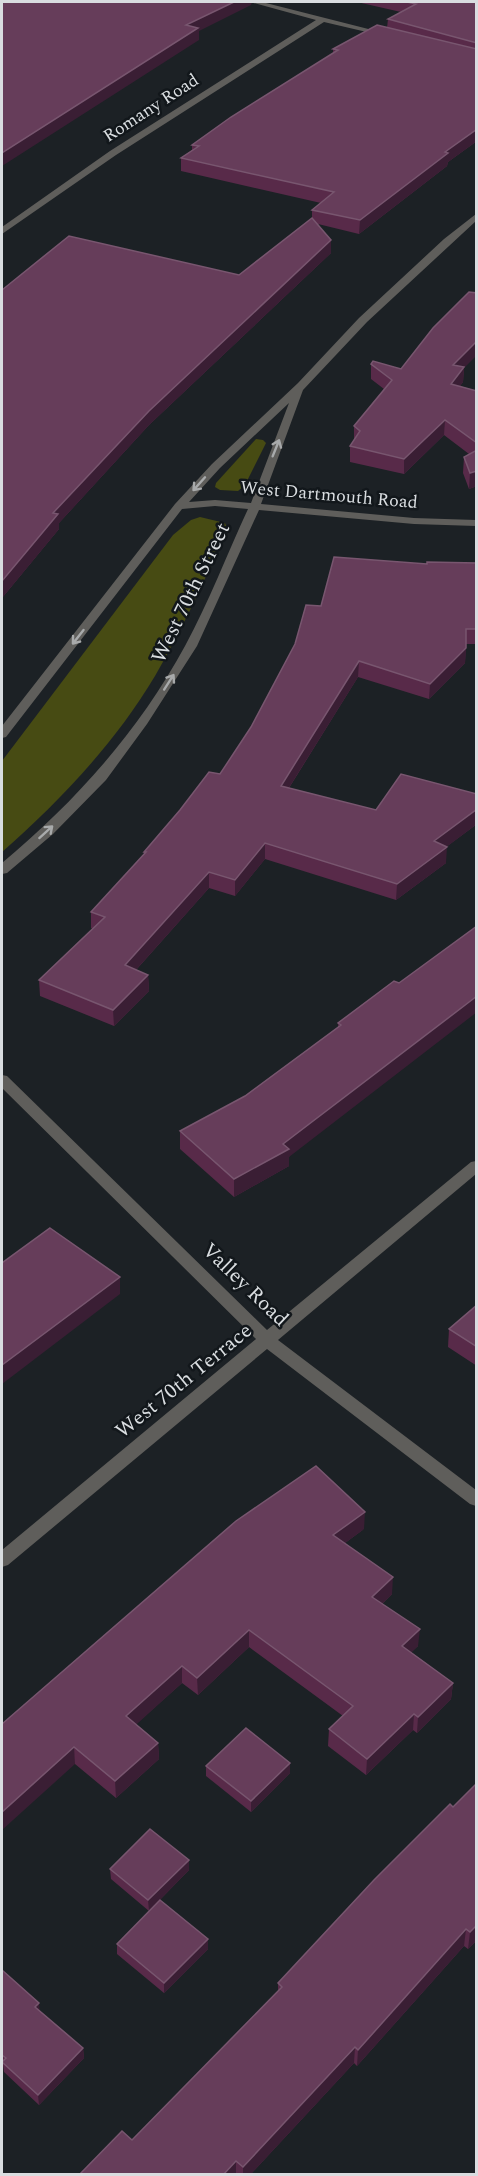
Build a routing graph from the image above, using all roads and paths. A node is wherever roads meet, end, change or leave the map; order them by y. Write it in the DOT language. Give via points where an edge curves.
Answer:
graph roads {
  1 [pos="254,2"];
  2 [pos="322,19"];
  3 [pos="399,38"];
  4 [pos="477,217"];
  5 [pos="2,231"];
  6 [pos="302,385"];
  7 [pos="179,506"];
  8 [pos="255,506"];
  9 [pos="477,523"];
  10 [pos="2,734"];
  11 [pos="2,870"];
  12 [pos="2,1080"];
  13 [pos="477,1166"];
  14 [pos="268,1341"];
  15 [pos="477,1499"];
  16 [pos="2,1560"];
  1 -- 2 [label="street"];
  2 -- 3 [label="street"];
  2 -- 5 [label="street, Romany Road" via="113,153"];
  4 -- 6 [label="street, West 70th Street" via="363,320"];
  6 -- 7 [label="street, West 70th Street, one-way"];
  8 -- 6 [label="street, West 70th Street, one-way"];
  7 -- 8 [label="street, West Dartmouth Road"];
  7 -- 10 [label="street, West 70th Street, one-way"];
  8 -- 9 [label="street, West Dartmouth Road"];
  11 -- 8 [label="street, West 70th Street, one-way" via="48,831 101,777 143,721 191,646"];
  12 -- 14 [label="street, Valley Road"];
  13 -- 14 [label="street, West 70th Terrace"];
  14 -- 15 [label="street, Valley Road"];
  14 -- 16 [label="street, West 70th Terrace"];
}
